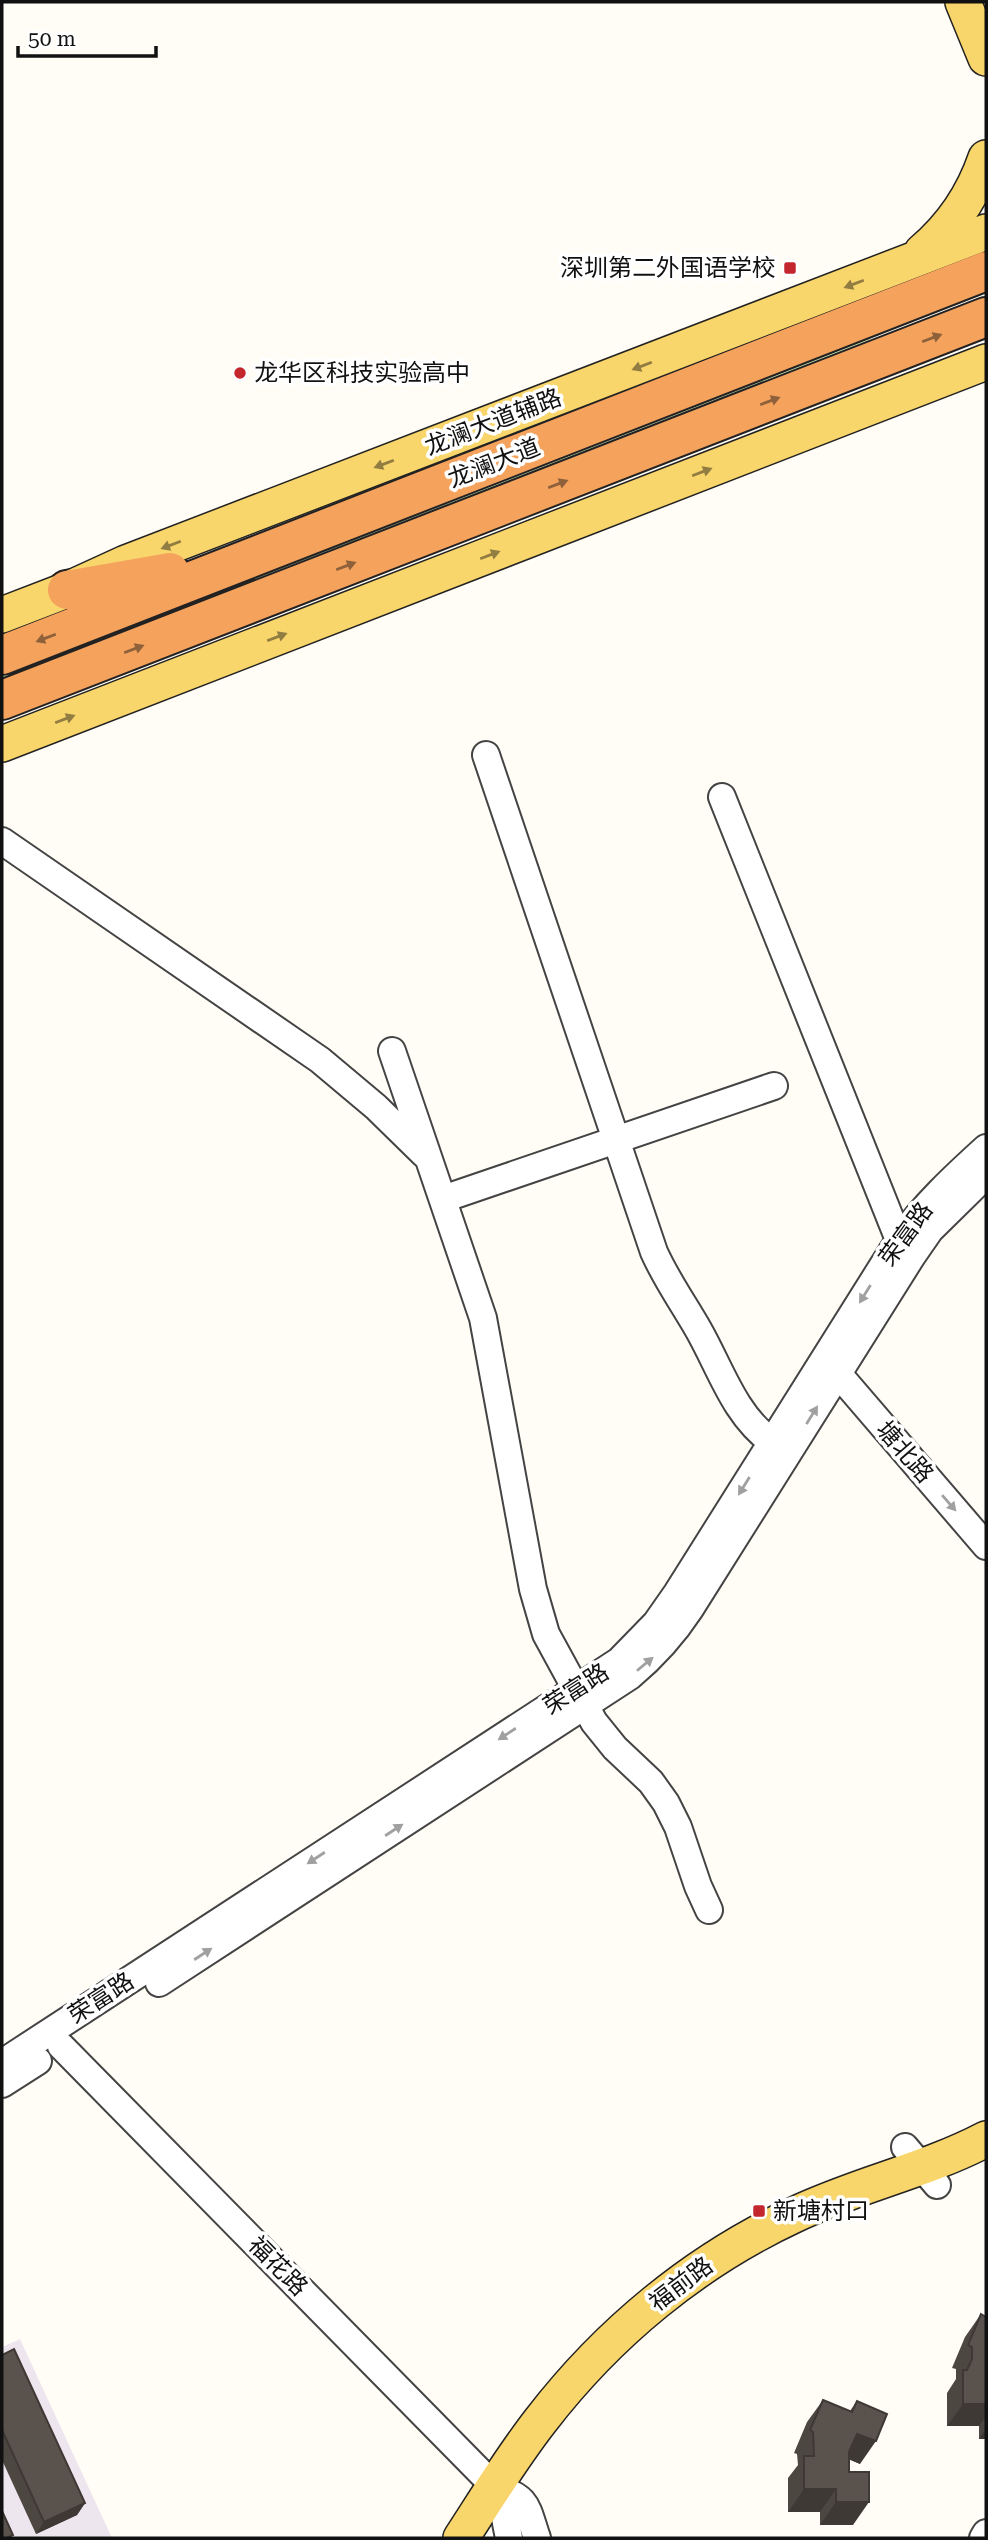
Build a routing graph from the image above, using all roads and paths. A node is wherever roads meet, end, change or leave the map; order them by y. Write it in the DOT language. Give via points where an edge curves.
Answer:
graph roads {
  1 [pos="963,2"];
  2 [pos="984,57"];
  3 [pos="986,158"];
  4 [pos="986,232"];
  5 [pos="894,269"];
  6 [pos="986,271"];
  7 [pos="986,317"];
  8 [pos="983,364"];
  9 [pos="251,557"];
  10 [pos="67,590"];
  11 [pos="2,615"];
  12 [pos="2,655"];
  13 [pos="2,700"];
  14 [pos="2,744"];
  15 [pos="486,755"];
  16 [pos="722,797"];
  17 [pos="2,841"];
  18 [pos="392,1051"];
  19 [pos="774,1086"];
  20 [pos="616,1140"];
  21 [pos="986,1148"];
  22 [pos="430,1160"];
  23 [pos="986,1175"];
  24 [pos="443,1199"];
  25 [pos="898,1240"];
  26 [pos="831,1366"];
  27 [pos="772,1442"];
  28 [pos="986,1545"];
  29 [pos="580,1698"];
  30 [pos="709,1910"];
  31 [pos="61,2046"];
  32 [pos="2,2063"];
  33 [pos="2,2084"];
  34 [pos="986,2139"];
  35 [pos="986,2164"];
  36 [pos="921,2166"];
  37 [pos="502,2514"];
  38 [pos="986,2533"];
  39 [pos="461,2538"];
  40 [pos="537,2538"];
  41 [pos="982,2538"];
  1 -- 2 [label="main road"];
  3 -- 5 [label="main road" via="964,207 942,235"];
  4 -- 5 [label="main road, 龙澜大道辅路"];
  5 -- 10 [label="main road, 龙澜大道辅路, one-way" via="139,558"];
  6 -- 9 [label="highway, 龙澜大道"];
  13 -- 7 [label="highway, 龙澜大道, one-way"];
  14 -- 8 [label="main road, one-way"];
  9 -- 10 [label="highway"];
  9 -- 12 [label="highway, 龙澜大道, one-way"];
  10 -- 11 [label="main road, 龙澜大道辅路"];
  15 -- 20 [label="street"];
  16 -- 25 [label="street"];
  17 -- 22 [label="street" via="320,1060"];
  18 -- 22 [label="street"];
  19 -- 20 [label="street"];
  20 -- 24 [label="street"];
  20 -- 27 [label="street" via="663,1273 736,1403"];
  21 -- 25 [label="street, 荣富路" via="939,1191"];
  22 -- 24 [label="street"];
  23 -- 26 [label="street, 荣富路" via="930,1230"];
  24 -- 29 [label="street" via="483,1318 538,1612"];
  25 -- 26 [label="street, 荣富路, one-way"];
  26 -- 27 [label="street, 荣富路"];
  26 -- 28 [label="street, 塘北路, one-way"];
  29 -- 26 [label="street, 荣富路, one-way" via="630,1676 675,1632"];
  27 -- 29 [label="street, 荣富路, one-way" via="656,1623"];
  29 -- 30 [label="street" via="602,1733 666,1803"];
  31 -- 29 [label="street, 荣富路, one-way"];
  29 -- 32 [label="street, 荣富路, one-way"];
  31 -- 33 [label="street, 荣富路"];
  31 -- 37 [label="street, 福花路"];
  34 -- 36 [label="main road, 福前路"];
  35 -- 36 [label="main road, 福前路"];
  36 -- 37 [label="main road, 福前路" via="830,2198 756,2234 687,2278 622,2330 539,2421"];
  37 -- 39 [label="main road, 福前路"];
  37 -- 40 [label="street, 福花路" via="524,2503"];
  38 -- 41 [label="street"];
}
